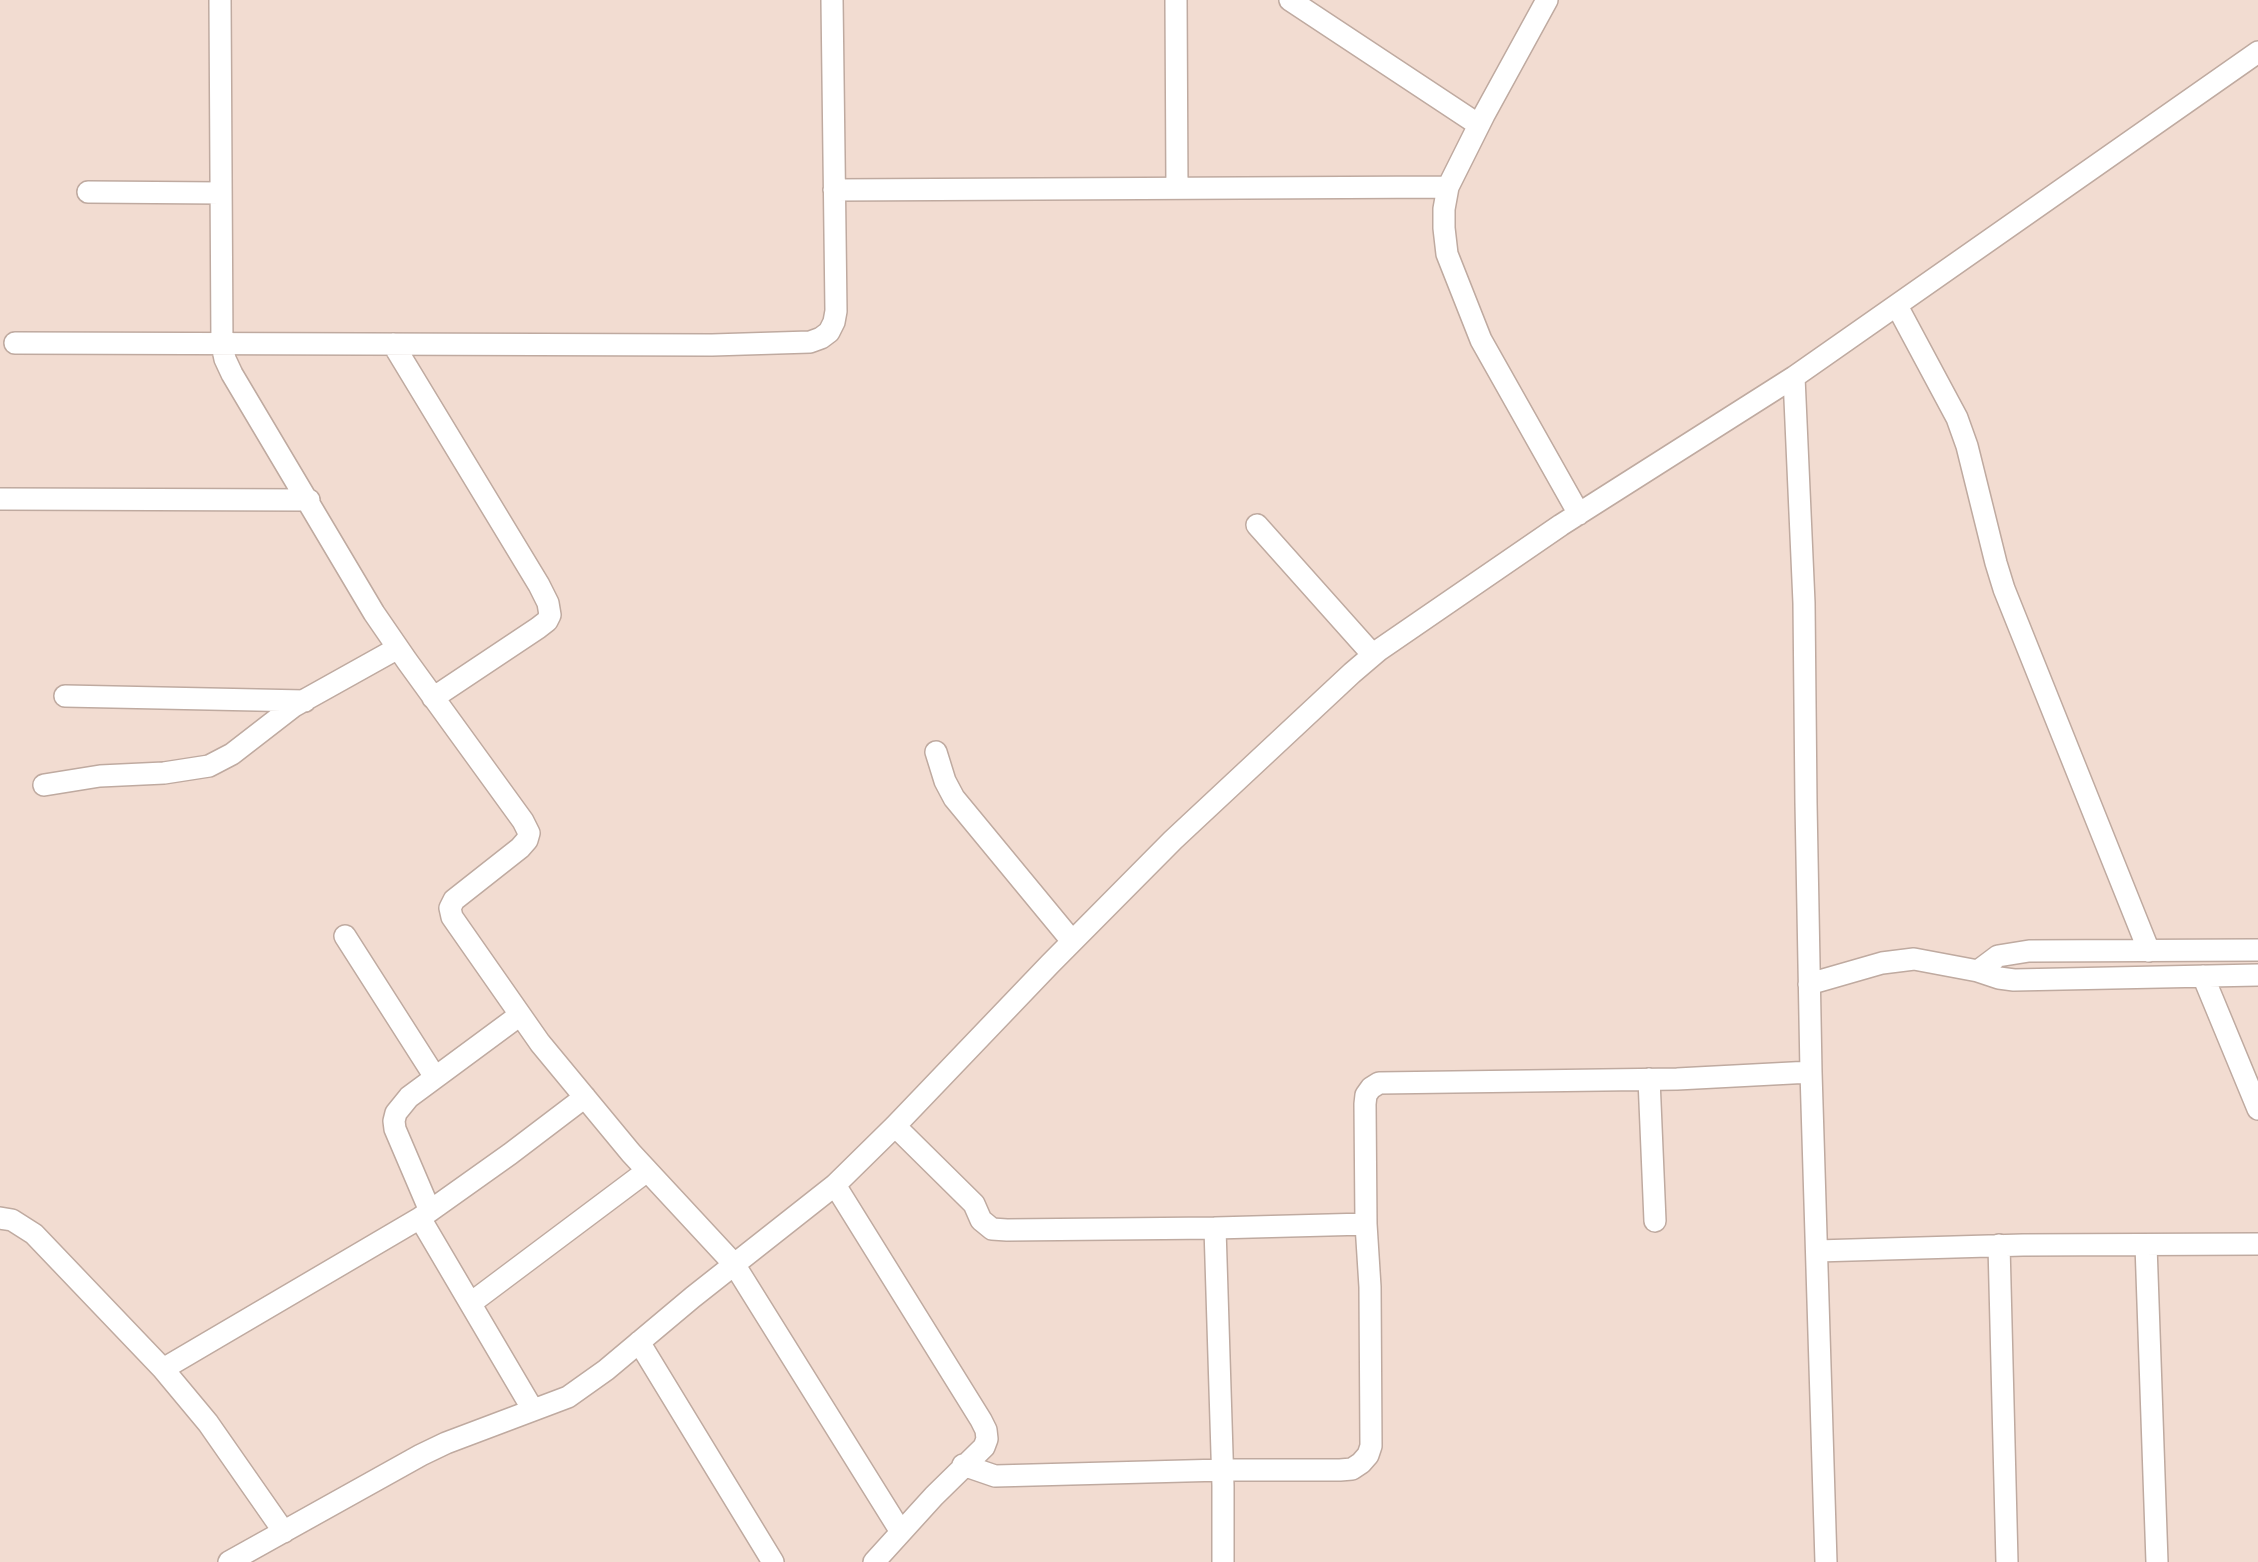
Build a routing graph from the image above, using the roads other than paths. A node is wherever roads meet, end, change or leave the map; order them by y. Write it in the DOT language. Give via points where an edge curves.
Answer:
graph roads {
  1 [pos="220,0"];
  2 [pos="832,0"];
  3 [pos="1176,0"];
  4 [pos="1290,0"];
  5 [pos="1548,0"];
  6 [pos="2258,52"];
  7 [pos="1479,125"];
  8 [pos="1448,187"];
  9 [pos="1177,188"];
  10 [pos="834,190"];
  11 [pos="88,192"];
  12 [pos="221,193"];
  13 [pos="1897,306"];
  14 [pos="15,343"];
  15 [pos="393,344"];
  16 [pos="222,345"];
  17 [pos="1794,377"];
  18 [pos="0,499"];
  19 [pos="309,500"];
  20 [pos="1579,514"];
  21 [pos="1257,525"];
  22 [pos="398,648"];
  23 [pos="1373,655"];
  24 [pos="65,696"];
  25 [pos="433,698"];
  26 [pos="305,700"];
  27 [pos="936,752"];
  28 [pos="44,785"];
  29 [pos="345,936"];
  30 [pos="1072,941"];
  31 [pos="2258,950"];
  32 [pos="2149,951"];
  33 [pos="1978,971"];
  34 [pos="2258,975"];
  35 [pos="2203,976"];
  36 [pos="1809,984"];
  37 [pos="520,1015"];
  38 [pos="1811,1072"];
  39 [pos="435,1077"];
  40 [pos="1649,1079"];
  41 [pos="585,1097"];
  42 [pos="2258,1109"];
  43 [pos="895,1126"];
  44 [pos="647,1171"];
  45 [pos="835,1185"];
  46 [pos="425,1214"];
  47 [pos="0,1218"];
  48 [pos="1655,1221"];
  49 [pos="1366,1224"];
  50 [pos="1215,1228"];
  51 [pos="2258,1244"];
  52 [pos="1999,1245"];
  53 [pos="2146,1245"];
  54 [pos="1817,1251"];
  55 [pos="734,1264"];
  56 [pos="471,1303"];
  57 [pos="639,1342"];
  58 [pos="163,1369"];
  59 [pos="533,1410"];
  60 [pos="963,1466"];
  61 [pos="1222,1470"];
  62 [pos="284,1532"];
  63 [pos="901,1532"];
  64 [pos="229,1562"];
  65 [pos="773,1562"];
  66 [pos="874,1562"];
  67 [pos="1223,1562"];
  68 [pos="1826,1562"];
  69 [pos="2007,1562"];
  70 [pos="2157,1562"];
  1 -- 12 [label="street"];
  2 -- 10 [label="street"];
  3 -- 9 [label="street"];
  4 -- 7 [label="street"];
  5 -- 7 [label="street"];
  6 -- 13 [label="street"];
  7 -- 8 [label="street"];
  8 -- 9 [label="street"];
  8 -- 20 [label="street" via="1444,209 1447,254 1466,305 1481,340"];
  9 -- 10 [label="street"];
  10 -- 15 [label="street" via="834,322 829,332 810,342"];
  11 -- 12 [label="street"];
  12 -- 16 [label="street"];
  13 -- 17 [label="street"];
  13 -- 32 [label="street" via="1957,418 2004,589"];
  14 -- 16 [label="street"];
  15 -- 16 [label="street"];
  15 -- 25 [label="street" via="539,585 550,615 548,621"];
  16 -- 19 [label="street" via="232,374"];
  17 -- 20 [label="street"];
  17 -- 36 [label="street" via="1804,603"];
  18 -- 19 [label="street"];
  19 -- 22 [label="street"];
  20 -- 23 [label="street"];
  21 -- 23 [label="street"];
  22 -- 25 [label="street"];
  22 -- 26 [label="street"];
  23 -- 30 [label="street" via="1173,840"];
  24 -- 26 [label="street"];
  25 -- 37 [label="street" via="529,833 520,848 460,894 450,908 452,917"];
  26 -- 28 [label="street" via="232,754 209,766"];
  27 -- 30 [label="street" via="954,798"];
  29 -- 39 [label="street"];
  30 -- 43 [label="street"];
  31 -- 32 [label="street"];
  32 -- 33 [label="street" via="2007,953"];
  33 -- 35 [label="street" via="2014,981"];
  33 -- 36 [label="street" via="1905,959"];
  34 -- 35 [label="street"];
  35 -- 42 [label="street"];
  36 -- 38 [label="street"];
  37 -- 39 [label="street"];
  37 -- 41 [label="street"];
  38 -- 40 [label="street"];
  38 -- 54 [label="street"];
  39 -- 46 [label="street" via="401,1104 394,1121"];
  40 -- 48 [label="street"];
  40 -- 49 [label="street" via="1379,1083 1366,1095 1365,1104"];
  41 -- 44 [label="street"];
  41 -- 46 [label="street"];
  43 -- 45 [label="street"];
  43 -- 50 [label="street" via="974,1204 981,1220 992,1229"];
  44 -- 55 [label="street"];
  44 -- 56 [label="street"];
  45 -- 55 [label="street"];
  45 -- 60 [label="street" via="986,1430 984,1447"];
  46 -- 56 [label="street"];
  46 -- 58 [label="street"];
  47 -- 58 [label="street" via="12,1220 34,1234"];
  49 -- 50 [label="street"];
  49 -- 61 [label="street" via="1370,1287 1368,1455 1352,1469"];
  50 -- 61 [label="street"];
  51 -- 53 [label="street"];
  52 -- 53 [label="street"];
  52 -- 54 [label="street"];
  52 -- 69 [label="street"];
  53 -- 70 [label="street"];
  54 -- 68 [label="street"];
  55 -- 57 [label="street"];
  55 -- 63 [label="street"];
  56 -- 59 [label="street"];
  57 -- 59 [label="street" via="568,1397"];
  57 -- 65 [label="street"];
  58 -- 62 [label="street" via="208,1423"];
  59 -- 62 [label="street" via="446,1443"];
  60 -- 61 [label="street" via="995,1476"];
  60 -- 63 [label="street"];
  61 -- 67 [label="street"];
  62 -- 64 [label="street"];
  63 -- 66 [label="street"];
}
